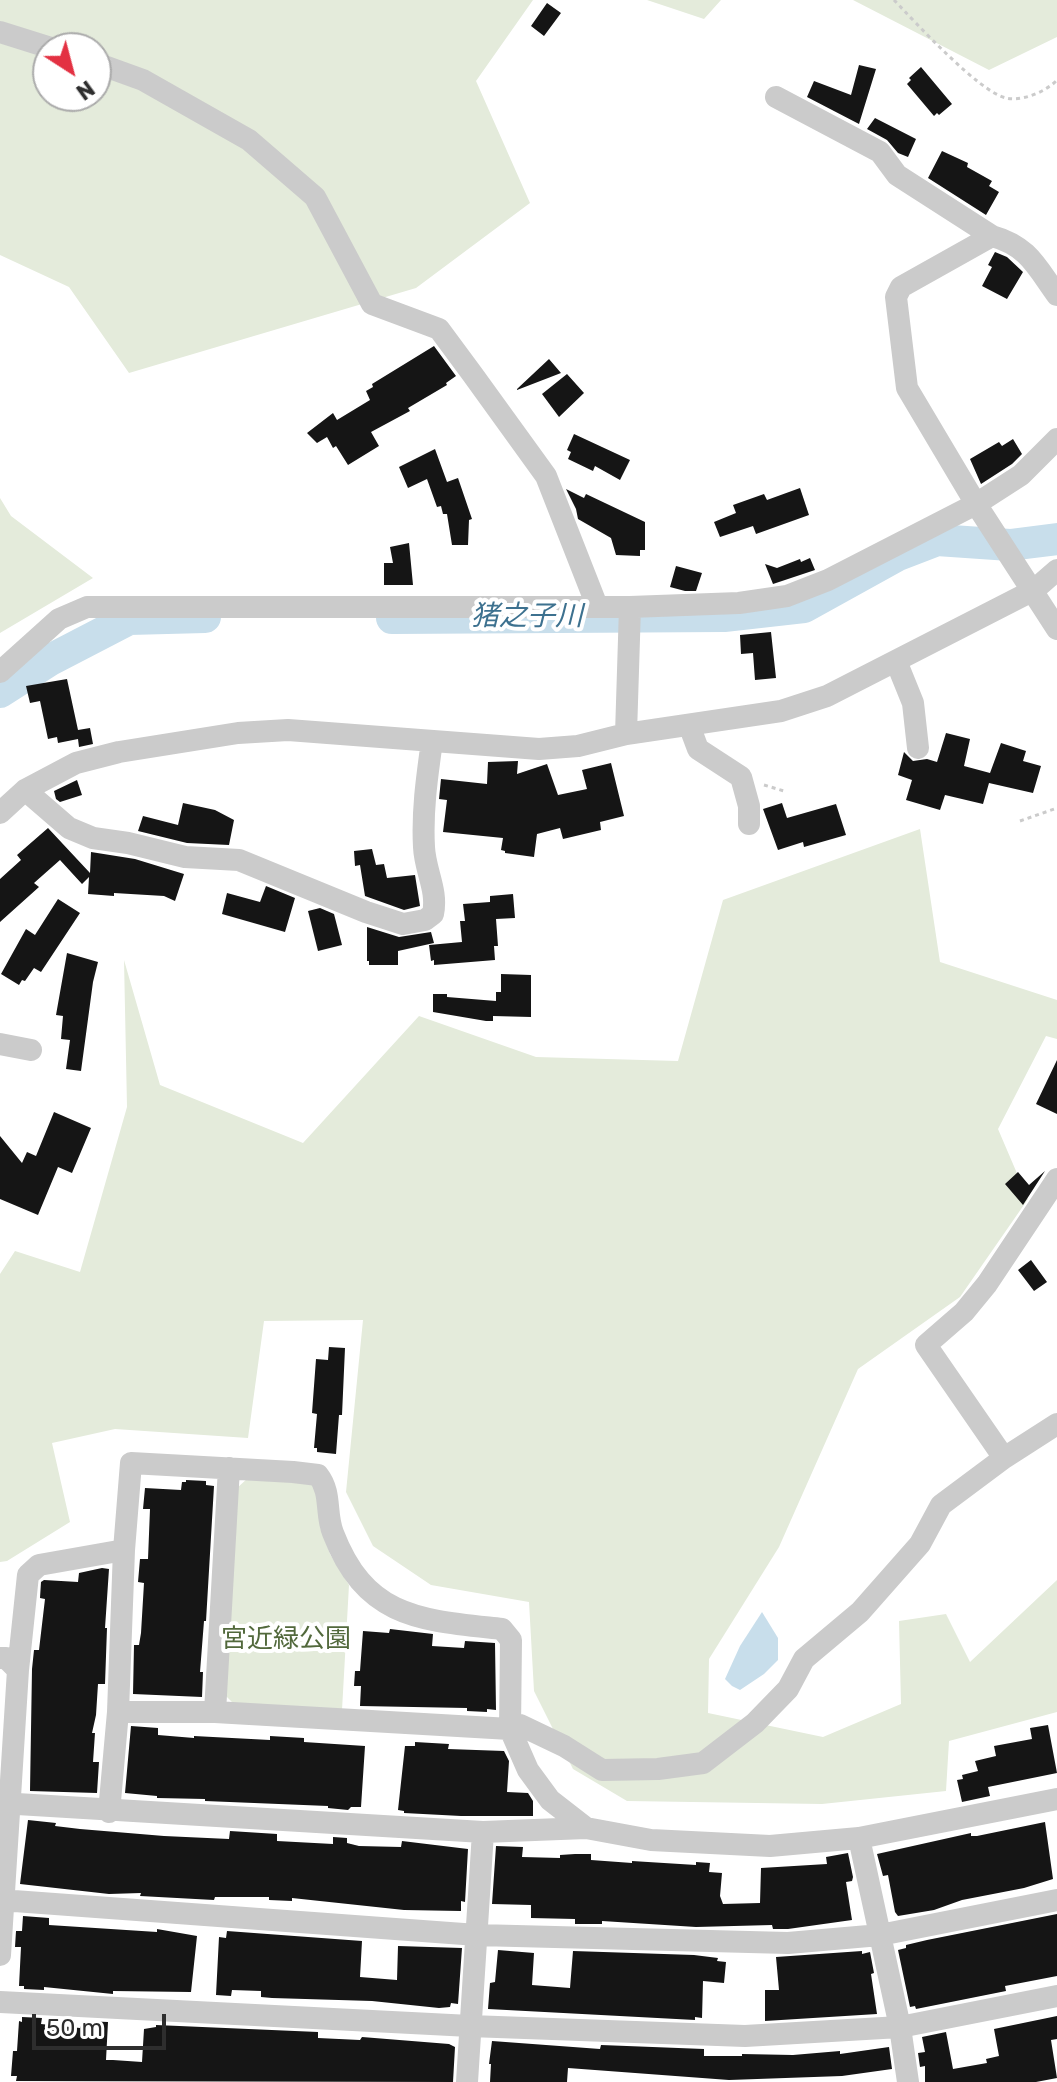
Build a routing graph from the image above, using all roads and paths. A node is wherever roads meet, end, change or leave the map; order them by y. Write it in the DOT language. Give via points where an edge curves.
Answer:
graph roads {
  1 [pos="894,0"];
  2 [pos="0,32"];
  3 [pos="32,42"];
  4 [pos="112,69"];
  5 [pos="1057,80"];
  6 [pos="776,97"];
  7 [pos="992,236"];
  8 [pos="1057,295"];
  9 [pos="1057,439"];
  10 [pos="976,504"];
  11 [pos="1057,570"];
  12 [pos="1034,590"];
  13 [pos="597,606"];
  14 [pos="629,618"];
  15 [pos="1057,629"];
  16 [pos="896,661"];
  17 [pos="0,672"];
  18 [pos="689,725"];
  19 [pos="626,734"];
  20 [pos="432,741"];
  21 [pos="918,748"];
  22 [pos="25,790"];
  23 [pos="1057,808"];
  24 [pos="0,813"];
  25 [pos="1020,821"];
  26 [pos="749,824"];
  27 [pos="0,1044"];
  28 [pos="31,1050"];
  29 [pos="1057,1179"];
  30 [pos="1057,1424"];
  31 [pos="1004,1458"];
  32 [pos="229,1468"];
  33 [pos="124,1550"];
  34 [pos="9,1664"];
  35 [pos="118,1712"];
  36 [pos="215,1712"];
  37 [pos="510,1729"];
  38 [pos="1057,1799"];
  39 [pos="5,1804"];
  40 [pos="109,1812"];
  41 [pos="586,1828"];
  42 [pos="483,1832"];
  43 [pos="859,1838"];
  44 [pos="2,1900"];
  45 [pos="1057,1900"];
  46 [pos="477,1935"];
  47 [pos="880,1935"];
  48 [pos="0,1955"];
  49 [pos="1057,1996"];
  50 [pos="0,2002"];
  51 [pos="470,2026"];
  52 [pos="900,2027"];
  53 [pos="467,2082"];
  54 [pos="908,2082"];
  1 -- 5 [label="path" via="942,50 1006,98 1028,97"];
  2 -- 3 [label="street"];
  4 -- 13 [label="street" via="143,80 249,140 315,197 372,304 439,329 546,476"];
  6 -- 7 [label="street" via="880,152 897,175"];
  7 -- 8 [label="street" via="1012,242 1028,255"];
  7 -- 10 [label="street" via="901,287 896,297 907,388"];
  9 -- 10 [label="street" via="1021,475"];
  10 -- 12 [label="street"];
  10 -- 14 [label="street" via="787,596"];
  11 -- 12 [label="street"];
  12 -- 15 [label="street"];
  12 -- 16 [label="street"];
  13 -- 14 [label="street"];
  13 -- 17 [label="street" via="87,607 59,619"];
  14 -- 19 [label="street"];
  16 -- 18 [label="street" via="827,696 781,711"];
  16 -- 21 [label="street" via="913,703"];
  18 -- 19 [label="street"];
  18 -- 26 [label="street" via="698,749 741,777"];
  19 -- 20 [label="street" via="539,749"];
  20 -- 22 [label="street" via="288,730 238,733 76,763"];
  20 -- 22 [label="street" via="423,806 424,851 436,899 433,914 403,924 239,860 185,857 93,838 69,828"];
  22 -- 24 [label="street"];
  23 -- 25 [label="path"];
  27 -- 28 [label="street"];
  29 -- 31 [label="street" via="987,1284 926,1345"];
  30 -- 31 [label="street"];
  31 -- 37 [label="street" via="941,1505 920,1544 860,1612 804,1659 788,1689 755,1723 703,1763 602,1770 520,1725"];
  32 -- 33 [label="street" via="131,1463"];
  32 -- 36 [label="street"];
  32 -- 37 [label="street" via="318,1475 327,1486 331,1528 344,1561 368,1592 400,1612 502,1629 511,1640"];
  33 -- 34 [label="street" via="39,1565 28,1575"];
  33 -- 35 [label="street"];
  34 -- 39 [label="street"];
  35 -- 36 [label="street"];
  35 -- 40 [label="street"];
  36 -- 37 [label="street"];
  37 -- 41 [label="street" via="528,1770 550,1800"];
  38 -- 43 [label="street"];
  39 -- 40 [label="street"];
  39 -- 44 [label="street"];
  40 -- 42 [label="street"];
  41 -- 42 [label="street"];
  41 -- 43 [label="street" via="651,1840 770,1846"];
  42 -- 46 [label="street"];
  43 -- 47 [label="street"];
  44 -- 46 [label="street"];
  44 -- 48 [label="street"];
  45 -- 47 [label="street"];
  46 -- 47 [label="street" via="788,1943"];
  46 -- 51 [label="street"];
  47 -- 52 [label="street"];
  49 -- 52 [label="street"];
  50 -- 51 [label="street"];
  51 -- 52 [label="street" via="745,2036"];
  51 -- 53 [label="street"];
  52 -- 54 [label="street"];
}
